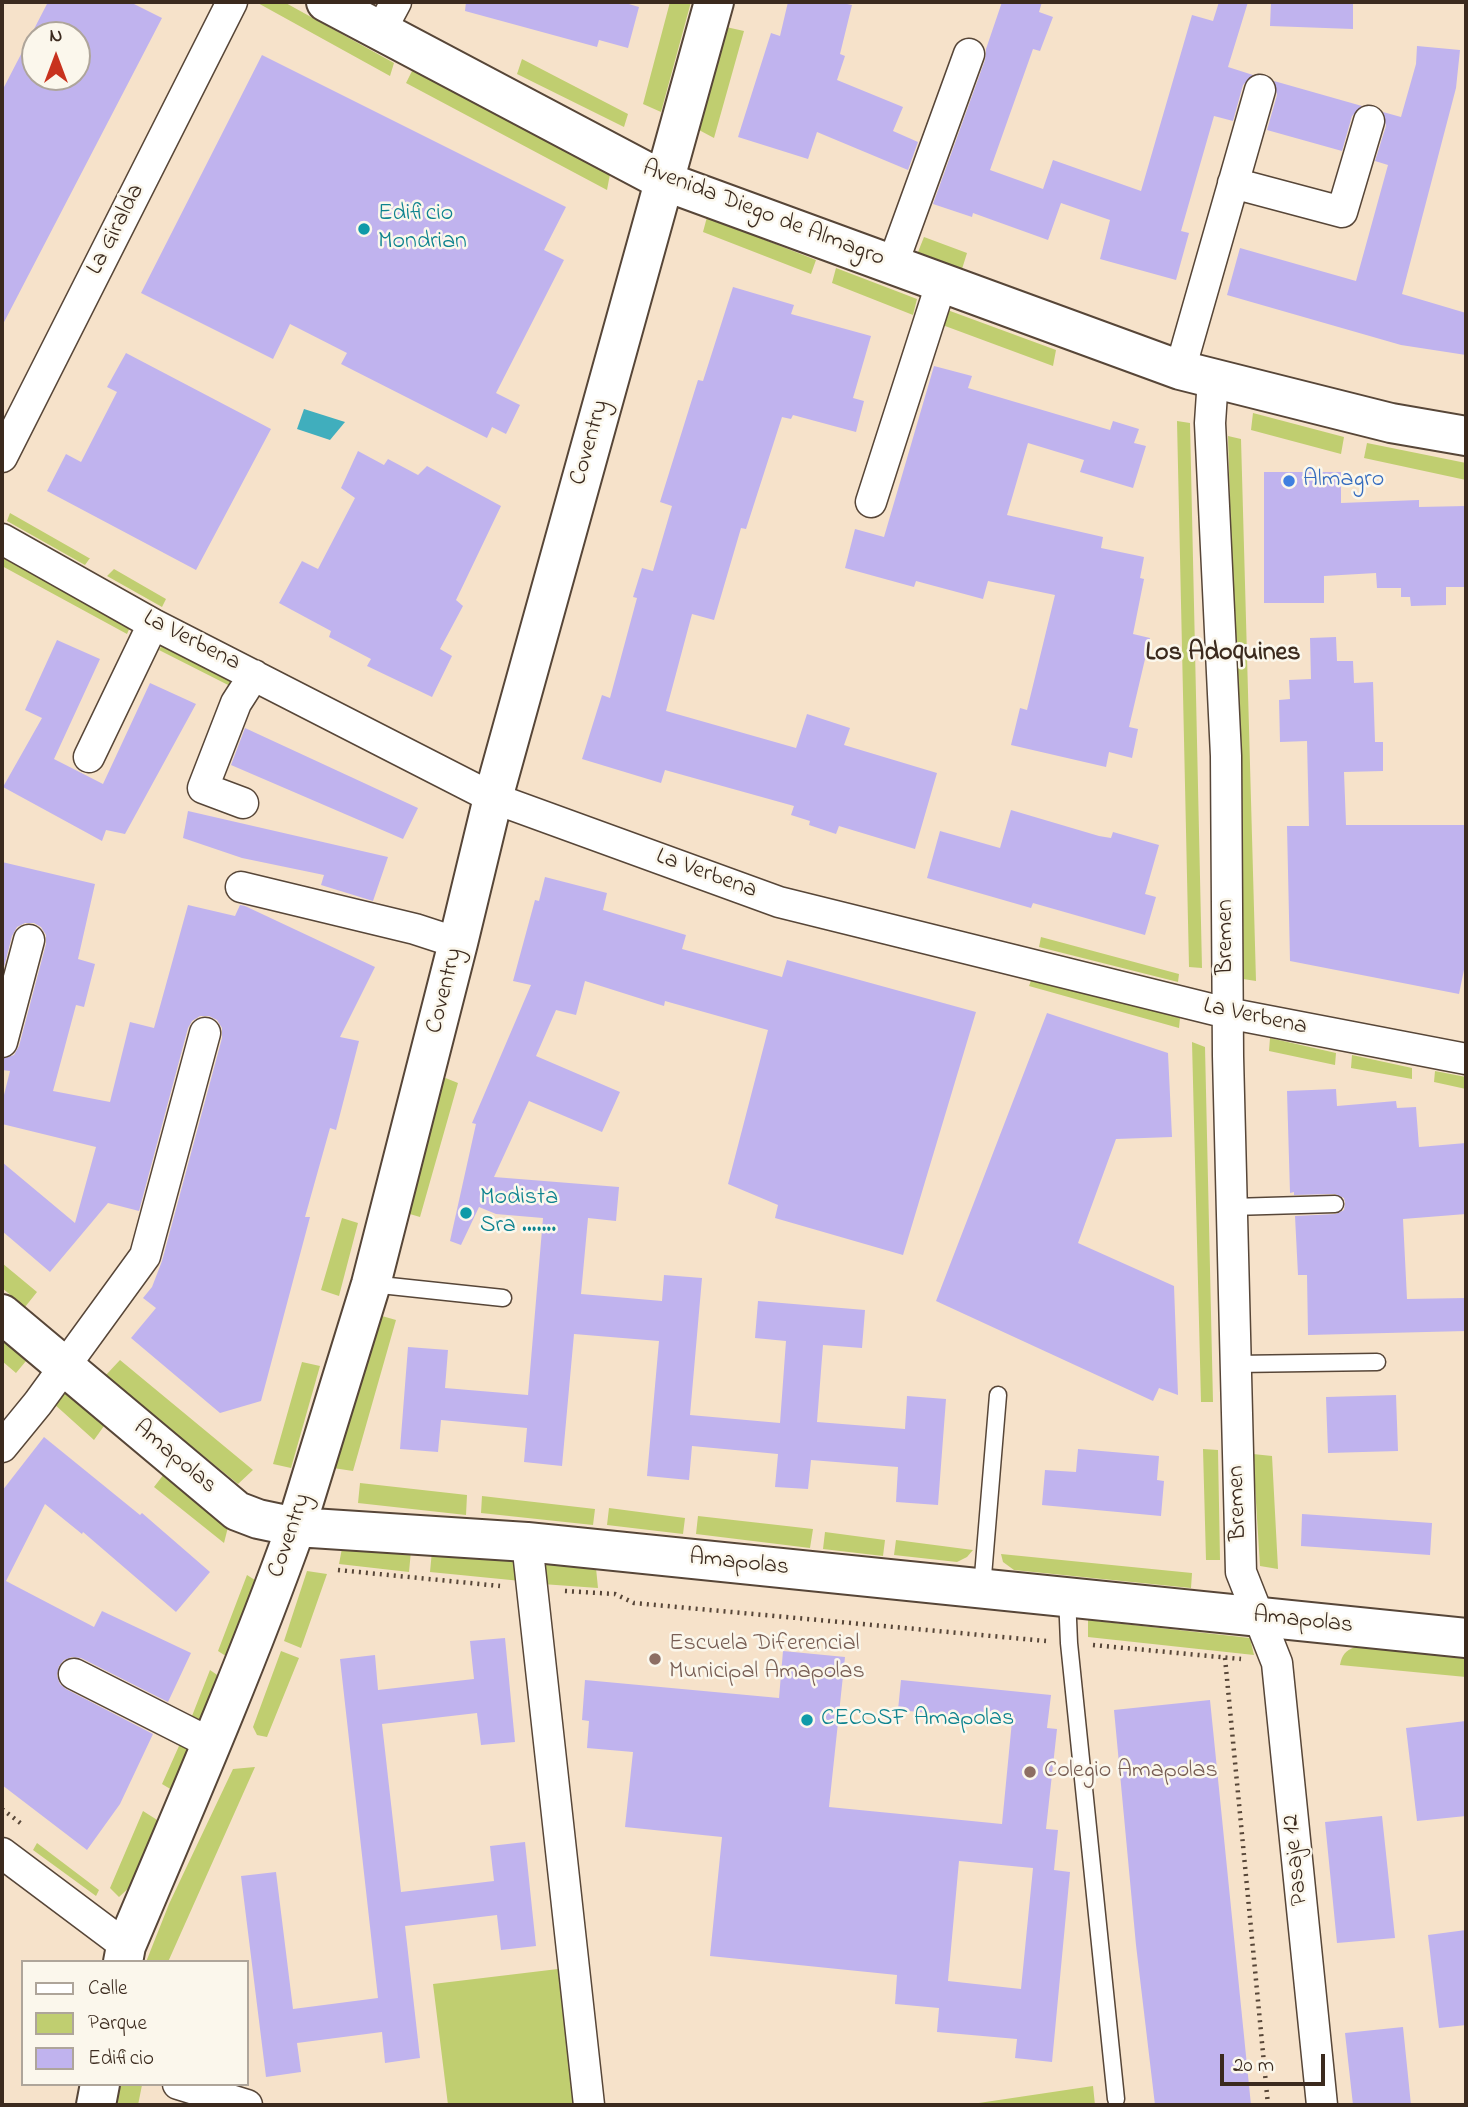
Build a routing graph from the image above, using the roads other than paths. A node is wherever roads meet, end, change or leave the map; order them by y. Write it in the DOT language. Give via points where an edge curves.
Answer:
graph roads {
  1 [pos="232,2"];
  2 [pos="326,2"];
  3 [pos="714,2"];
  4 [pos="388,17"];
  5 [pos="969,54"];
  6 [pos="1260,90"];
  7 [pos="1369,121"];
  8 [pos="664,181"];
  9 [pos="1233,183"];
  10 [pos="892,266"];
  11 [pos="941,284"];
  12 [pos="1197,374"];
  13 [pos="1466,436"];
  14 [pos="2,457"];
  15 [pos="871,502"];
  16 [pos="2,539"];
  17 [pos="153,624"];
  18 [pos="254,675"];
  19 [pos="89,757"];
  20 [pos="493,798"];
  21 [pos="243,803"];
  22 [pos="241,887"];
  23 [pos="29,940"];
  24 [pos="458,943"];
  25 [pos="1227,1013"];
  26 [pos="205,1033"];
  27 [pos="2,1042"];
  28 [pos="1466,1059"];
  29 [pos="1335,1204"];
  30 [pos="1232,1207"];
  31 [pos="371,1284"];
  32 [pos="503,1298"];
  33 [pos="2,1314"];
  34 [pos="1377,1362"];
  35 [pos="1236,1364"];
  36 [pos="64,1367"];
  37 [pos="998,1395"];
  38 [pos="2,1447"];
  39 [pos="296,1527"];
  40 [pos="527,1542"];
  41 [pos="982,1588"];
  42 [pos="1067,1596"];
  43 [pos="1259,1617"];
  44 [pos="1466,1638"];
  45 [pos="74,1674"];
  46 [pos="212,1744"];
  47 [pos="2,1853"];
  48 [pos="124,1954"];
  49 [pos="100,2086"];
  50 [pos="184,2086"];
  51 [pos="1116,2099"];
  52 [pos="96,2105"];
  53 [pos="247,2105"];
  54 [pos="589,2105"];
  55 [pos="1322,2105"];
  1 -- 14 [label="street, La Giralda"];
  2 -- 4 [label="street, Avenida Diego de Almagro"];
  3 -- 8 [label="street, Coventry"];
  4 -- 8 [label="street, Avenida Diego de Almagro"];
  5 -- 10 [label="street"];
  6 -- 9 [label="street"];
  7 -- 9 [label="street" via="1342,212"];
  8 -- 10 [label="street, Avenida Diego de Almagro"];
  8 -- 20 [label="street, Coventry"];
  9 -- 12 [label="street"];
  10 -- 11 [label="street, Avenida Diego de Almagro"];
  11 -- 12 [label="street, Avenida Diego de Almagro"];
  11 -- 15 [label="street"];
  12 -- 13 [label="street, Avenida Diego de Almagro" via="1391,423"];
  12 -- 25 [label="street, Bremen" via="1210,444 1226,756"];
  16 -- 17 [label="street, La Verbena"];
  17 -- 18 [label="street, La Verbena"];
  17 -- 19 [label="street"];
  18 -- 20 [label="street, La Verbena"];
  18 -- 21 [label="street" via="236,703 203,788"];
  20 -- 24 [label="street, Coventry"];
  20 -- 25 [label="street, La Verbena" via="779,902"];
  22 -- 24 [label="street"];
  23 -- 27 [label="street"];
  24 -- 31 [label="street, Coventry"];
  25 -- 28 [label="street, La Verbena"];
  25 -- 30 [label="street, Bremen"];
  26 -- 36 [label="street" via="145,1256"];
  29 -- 30 [label="lane"];
  30 -- 35 [label="street, Bremen"];
  31 -- 32 [label="lane"];
  31 -- 39 [label="street, Coventry"];
  33 -- 36 [label="street, Amapolas"];
  34 -- 35 [label="lane"];
  35 -- 43 [label="street, Bremen" via="1241,1572"];
  36 -- 38 [label="street"];
  36 -- 39 [label="street, Amapolas" via="237,1510"];
  37 -- 41 [label="lane"];
  39 -- 40 [label="street, Amapolas"];
  39 -- 46 [label="street, Coventry"];
  40 -- 41 [label="street, Amapolas"];
  40 -- 54 [label="street"];
  41 -- 42 [label="street, Amapolas"];
  42 -- 43 [label="street, Amapolas"];
  42 -- 51 [label="lane"];
  43 -- 44 [label="street, Amapolas"];
  43 -- 55 [label="street, Pasaje 12" via="1277,1663"];
  45 -- 46 [label="street"];
  46 -- 48 [label="street, Coventry"];
  47 -- 48 [label="street"];
  49 -- 52 [label="street"];
  50 -- 53 [label="street"];
}
